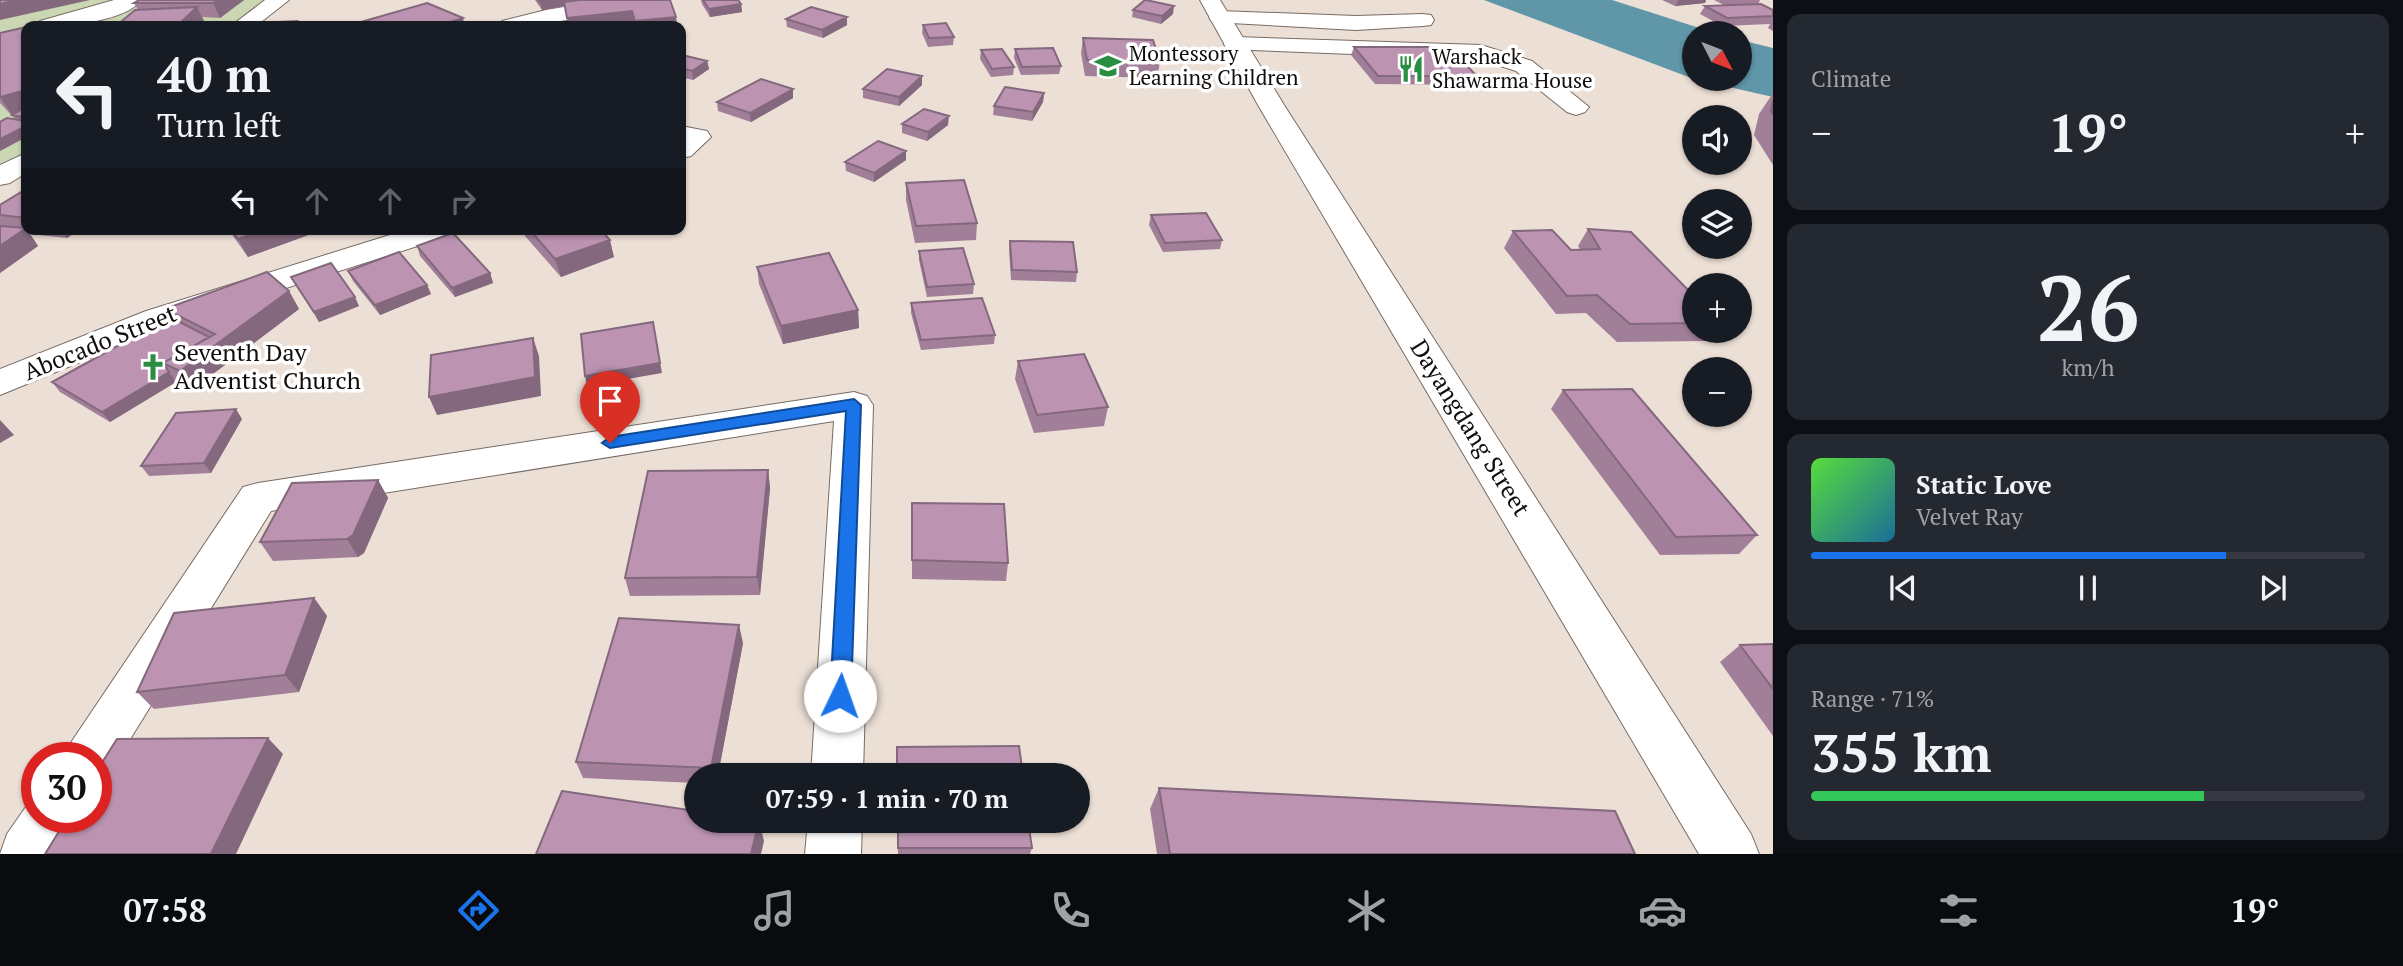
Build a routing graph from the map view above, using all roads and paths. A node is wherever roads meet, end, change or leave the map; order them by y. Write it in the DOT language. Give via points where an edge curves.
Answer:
graph roads {
  1 [pos="131,0"];
  2 [pos="279,0"];
  3 [pos="644,0"];
  4 [pos="1215,8"];
  5 [pos="1423,20"];
  6 [pos="67,21"];
  7 [pos="250,21"];
  8 [pos="528,21"];
  9 [pos="1234,44"];
  10 [pos="1576,107"];
  11 [pos="686,135"];
  12 [pos="686,146"];
  13 [pos="21,164"];
  14 [pos="0,177"];
  15 [pos="422,235"];
  16 [pos="0,383"];
  17 [pos="100,742"];
  18 [pos="838,763"];
  19 [pos="41,833"];
  20 [pos="834,833"];
  21 [pos="27,854"];
  22 [pos="833,854"];
  23 [pos="1731,854"];
  1 -- 6 [label="street"];
  2 -- 7 [label="street"];
  3 -- 8 [label="street"];
  4 -- 5 [label="street" via="1356,23"];
  4 -- 9 [label="street, Dayangdang Street"];
  9 -- 10 [label="street" via="1481,52 1524,66"];
  9 -- 23 [label="street, Dayangdang Street"];
  11 -- 12 [label="street" via="698,137"];
  13 -- 14 [label="street"];
  15 -- 16 [label="street, Abocado Street" via="158,318"];
  17 -- 18 [label="street" via="258,498 854,405"];
  19 -- 21 [label="street"];
  20 -- 22 [label="street"];
}
